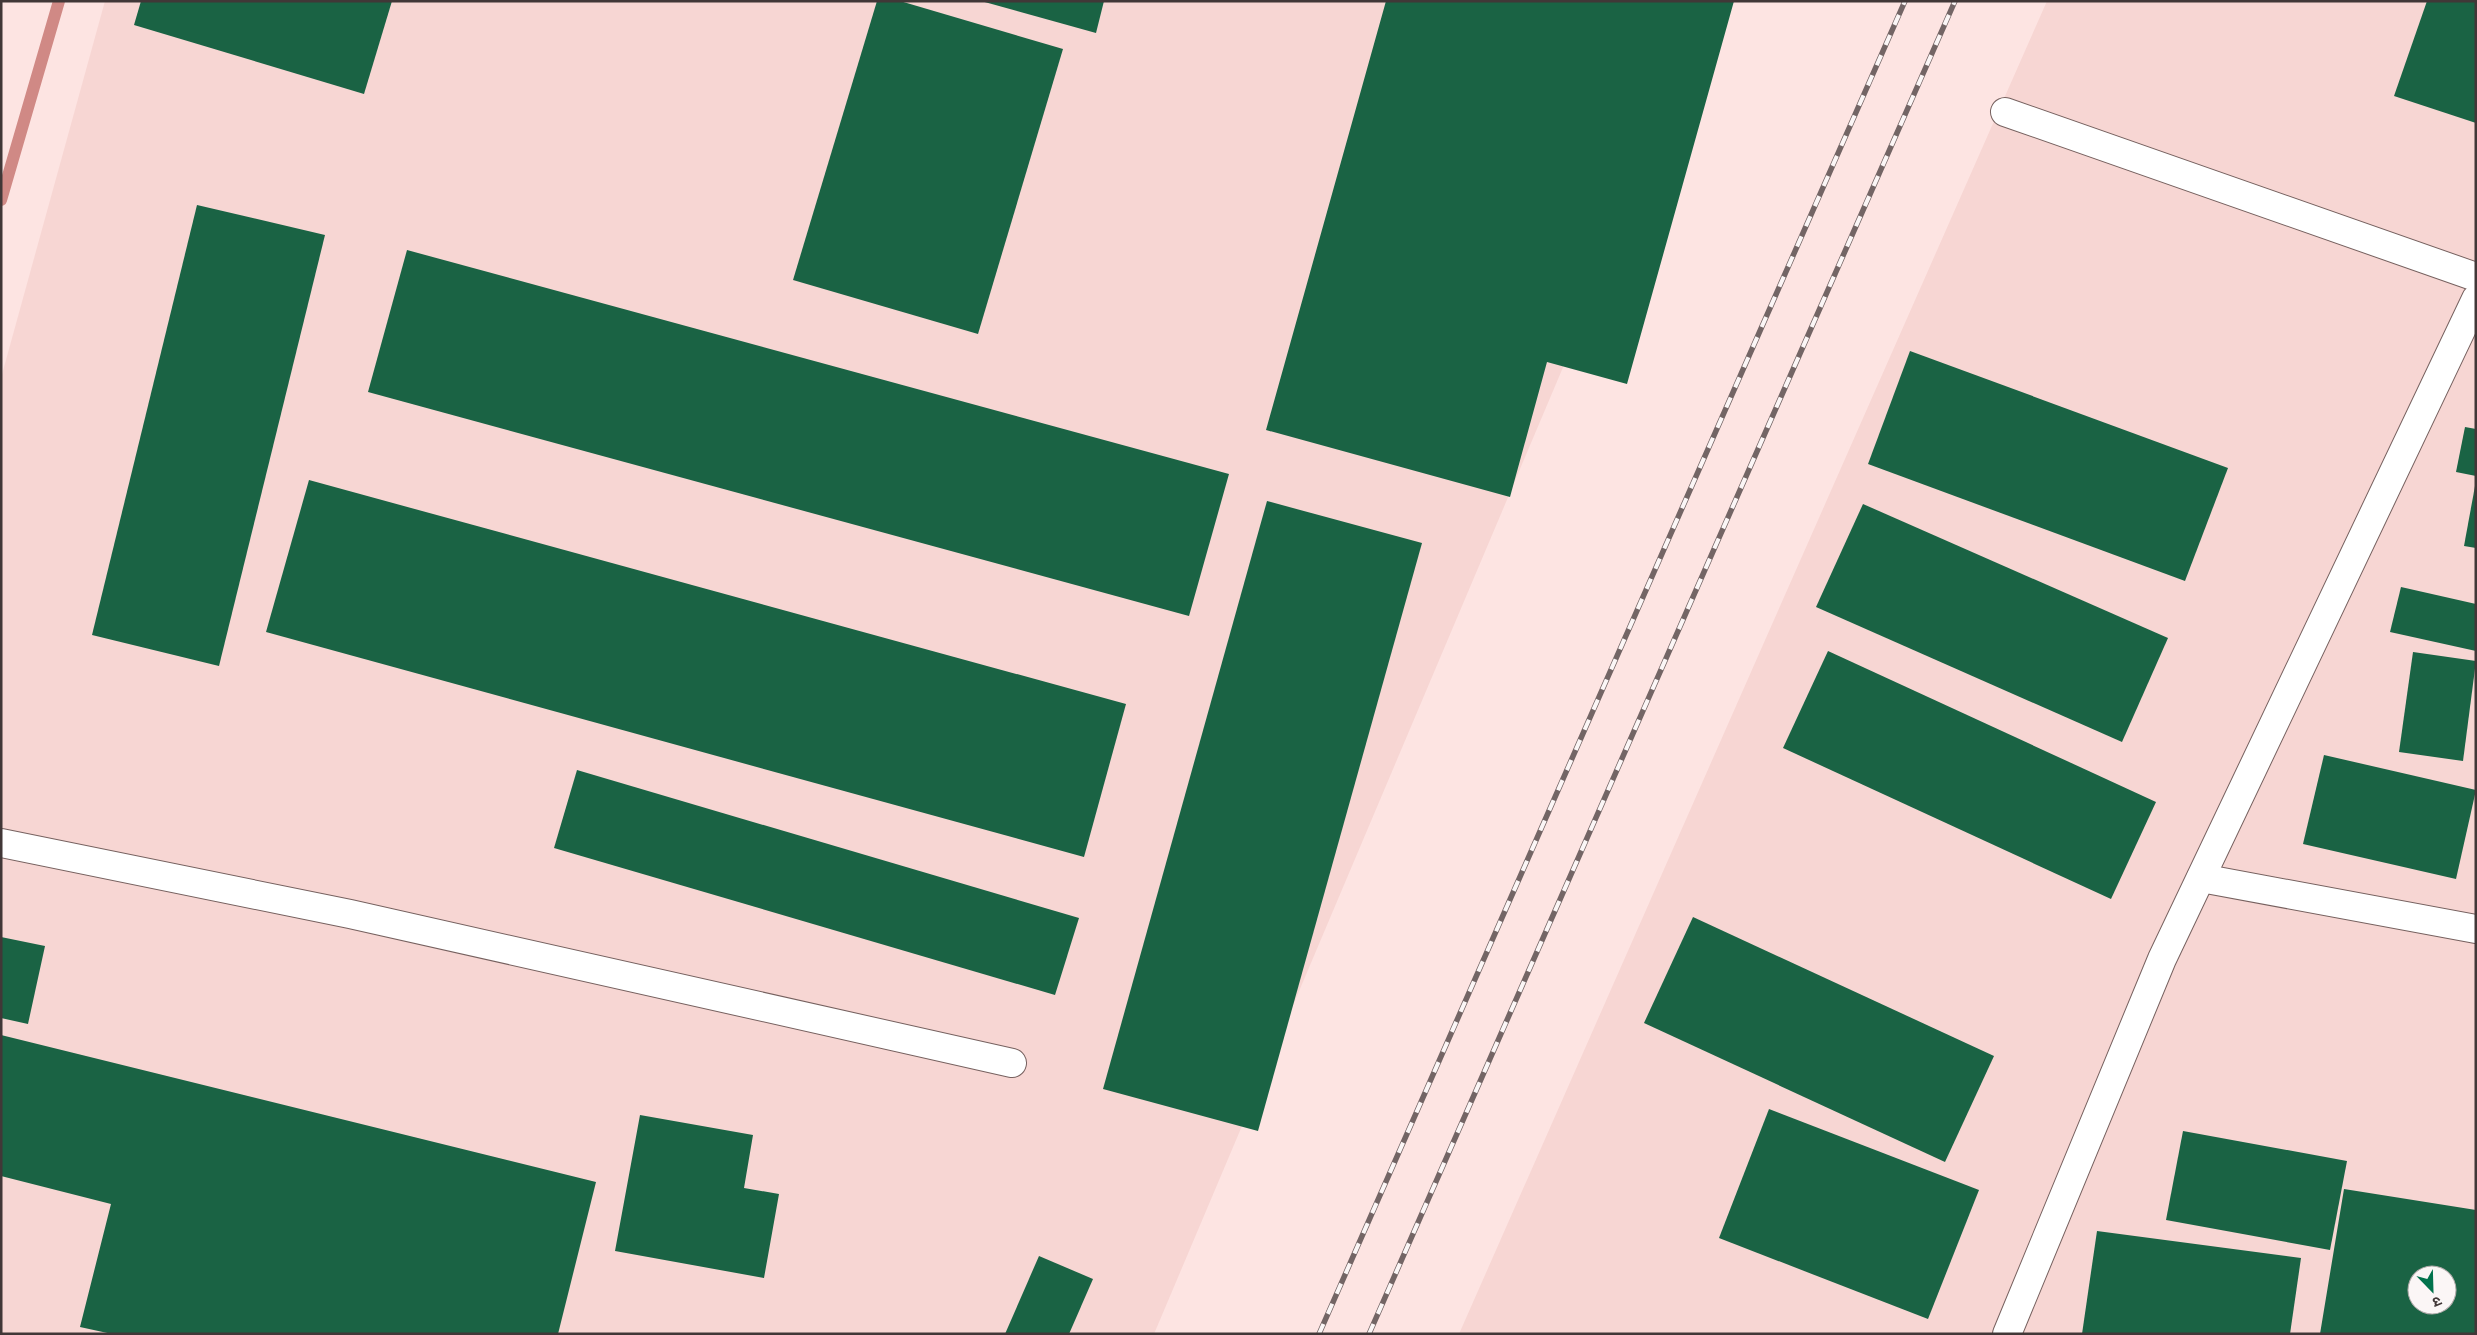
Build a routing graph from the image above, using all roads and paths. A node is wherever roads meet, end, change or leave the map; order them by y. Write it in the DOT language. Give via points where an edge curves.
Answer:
graph roads {
  1 [pos="2005,112"];
  2 [pos="2476,277"];
  3 [pos="2476,300"];
  4 [pos="1,843"];
  5 [pos="2201,878"];
  6 [pos="2476,929"];
  7 [pos="1012,1063"];
  8 [pos="2007,1334"];
  1 -- 2 [label="lane"];
  3 -- 5 [label="lane"];
  4 -- 7 [label="lane" via="350,914"];
  5 -- 6 [label="lane"];
  5 -- 8 [label="lane" via="2162,959"];
}
